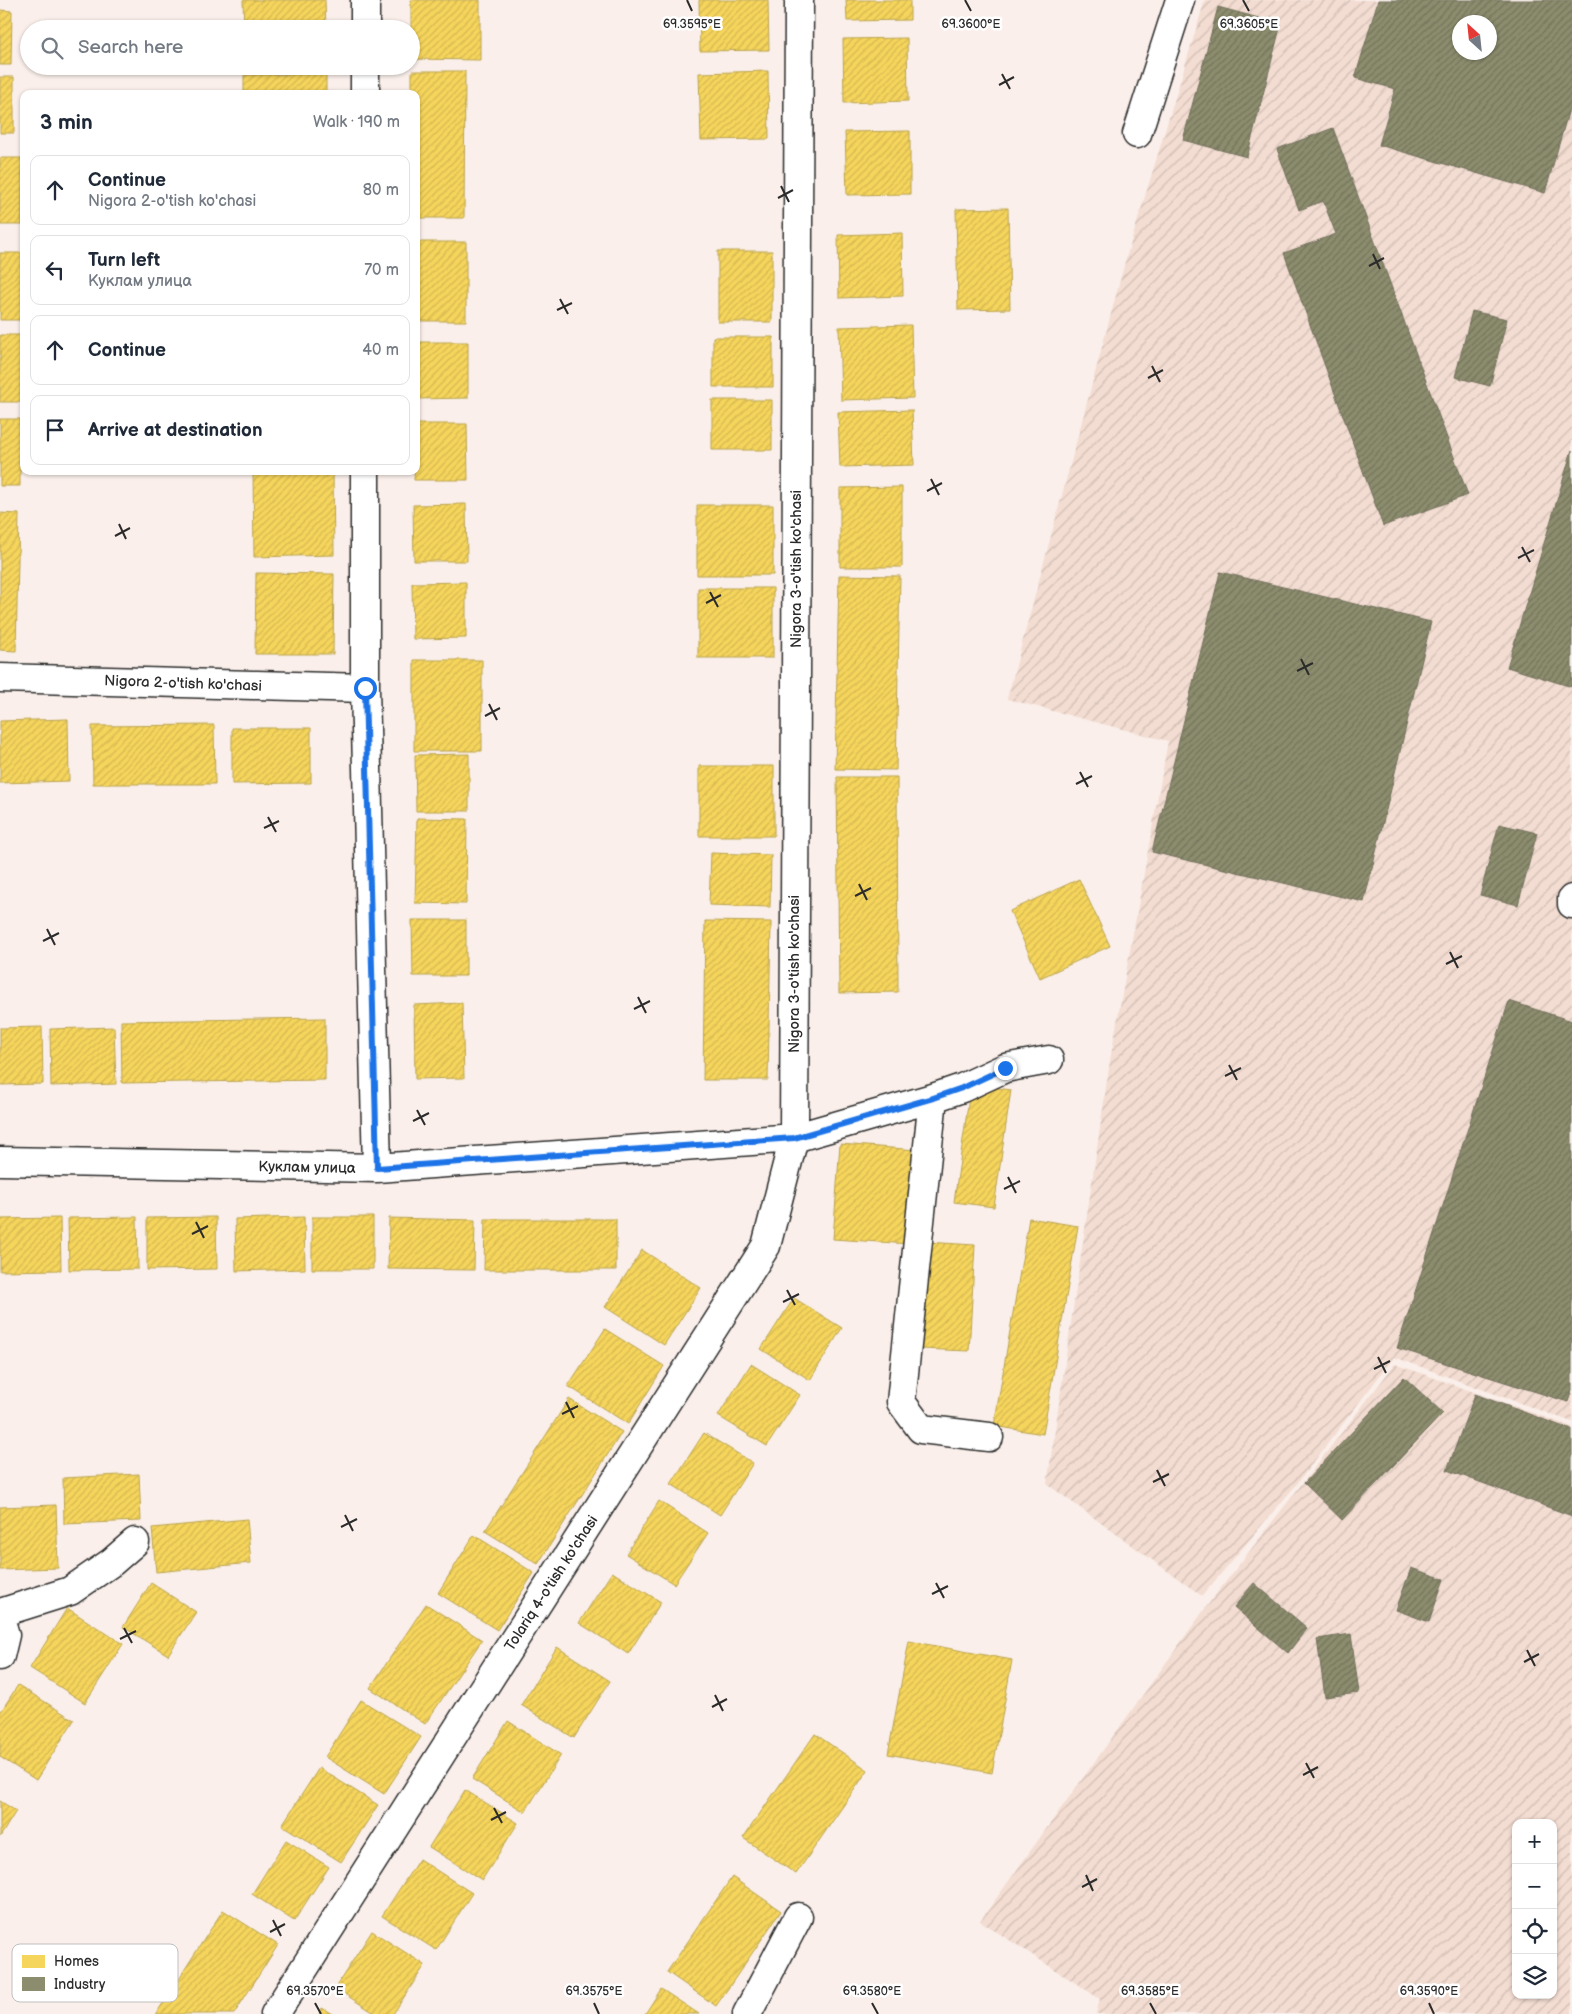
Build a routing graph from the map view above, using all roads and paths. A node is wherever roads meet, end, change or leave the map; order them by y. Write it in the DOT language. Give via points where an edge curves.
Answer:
graph roads {
  1 [pos="365,0"];
  2 [pos="799,0"];
  3 [pos="1180,0"];
  4 [pos="365,20"];
  5 [pos="365,75"];
  6 [pos="365,90"];
  7 [pos="1137,134"];
  8 [pos="365,475"];
  9 [pos="0,678"];
  10 [pos="365,688"];
  11 [pos="1572,899"];
  12 [pos="1572,904"];
  13 [pos="1049,1060"];
  14 [pos="933,1098"];
  15 [pos="794,1138"];
  16 [pos="0,1161"];
  17 [pos="377,1168"];
  18 [pos="989,1437"];
  19 [pos="135,1542"];
  20 [pos="0,1613"];
  21 [pos="0,1618"];
  22 [pos="0,1656"];
  23 [pos="798,1917"];
  24 [pos="275,2014"];
  25 [pos="747,2014"];
  1 -- 4 [label="street"];
  2 -- 15 [label="street, Nigora 3-o'tish ko'chasi"];
  3 -- 7 [label="street"];
  5 -- 6 [label="street"];
  8 -- 10 [label="street"];
  9 -- 10 [label="street, Nigora 2-o'tish ko'chasi"];
  10 -- 17 [label="street"];
  11 -- 12 [label="street"];
  13 -- 14 [label="street, Куклам улица" via="1005,1068"];
  14 -- 15 [label="street, Куклам улица"];
  14 -- 18 [label="street" via="901,1402 921,1429"];
  15 -- 17 [label="street, Куклам улица"];
  15 -- 24 [label="street, Tolariq 4-o'tish ko'chasi" via="766,1246"];
  16 -- 17 [label="street, Куклам улица"];
  19 -- 20 [label="street" via="70,1591"];
  21 -- 22 [label="street" via="5,1634"];
  23 -- 25 [label="street"];
}
